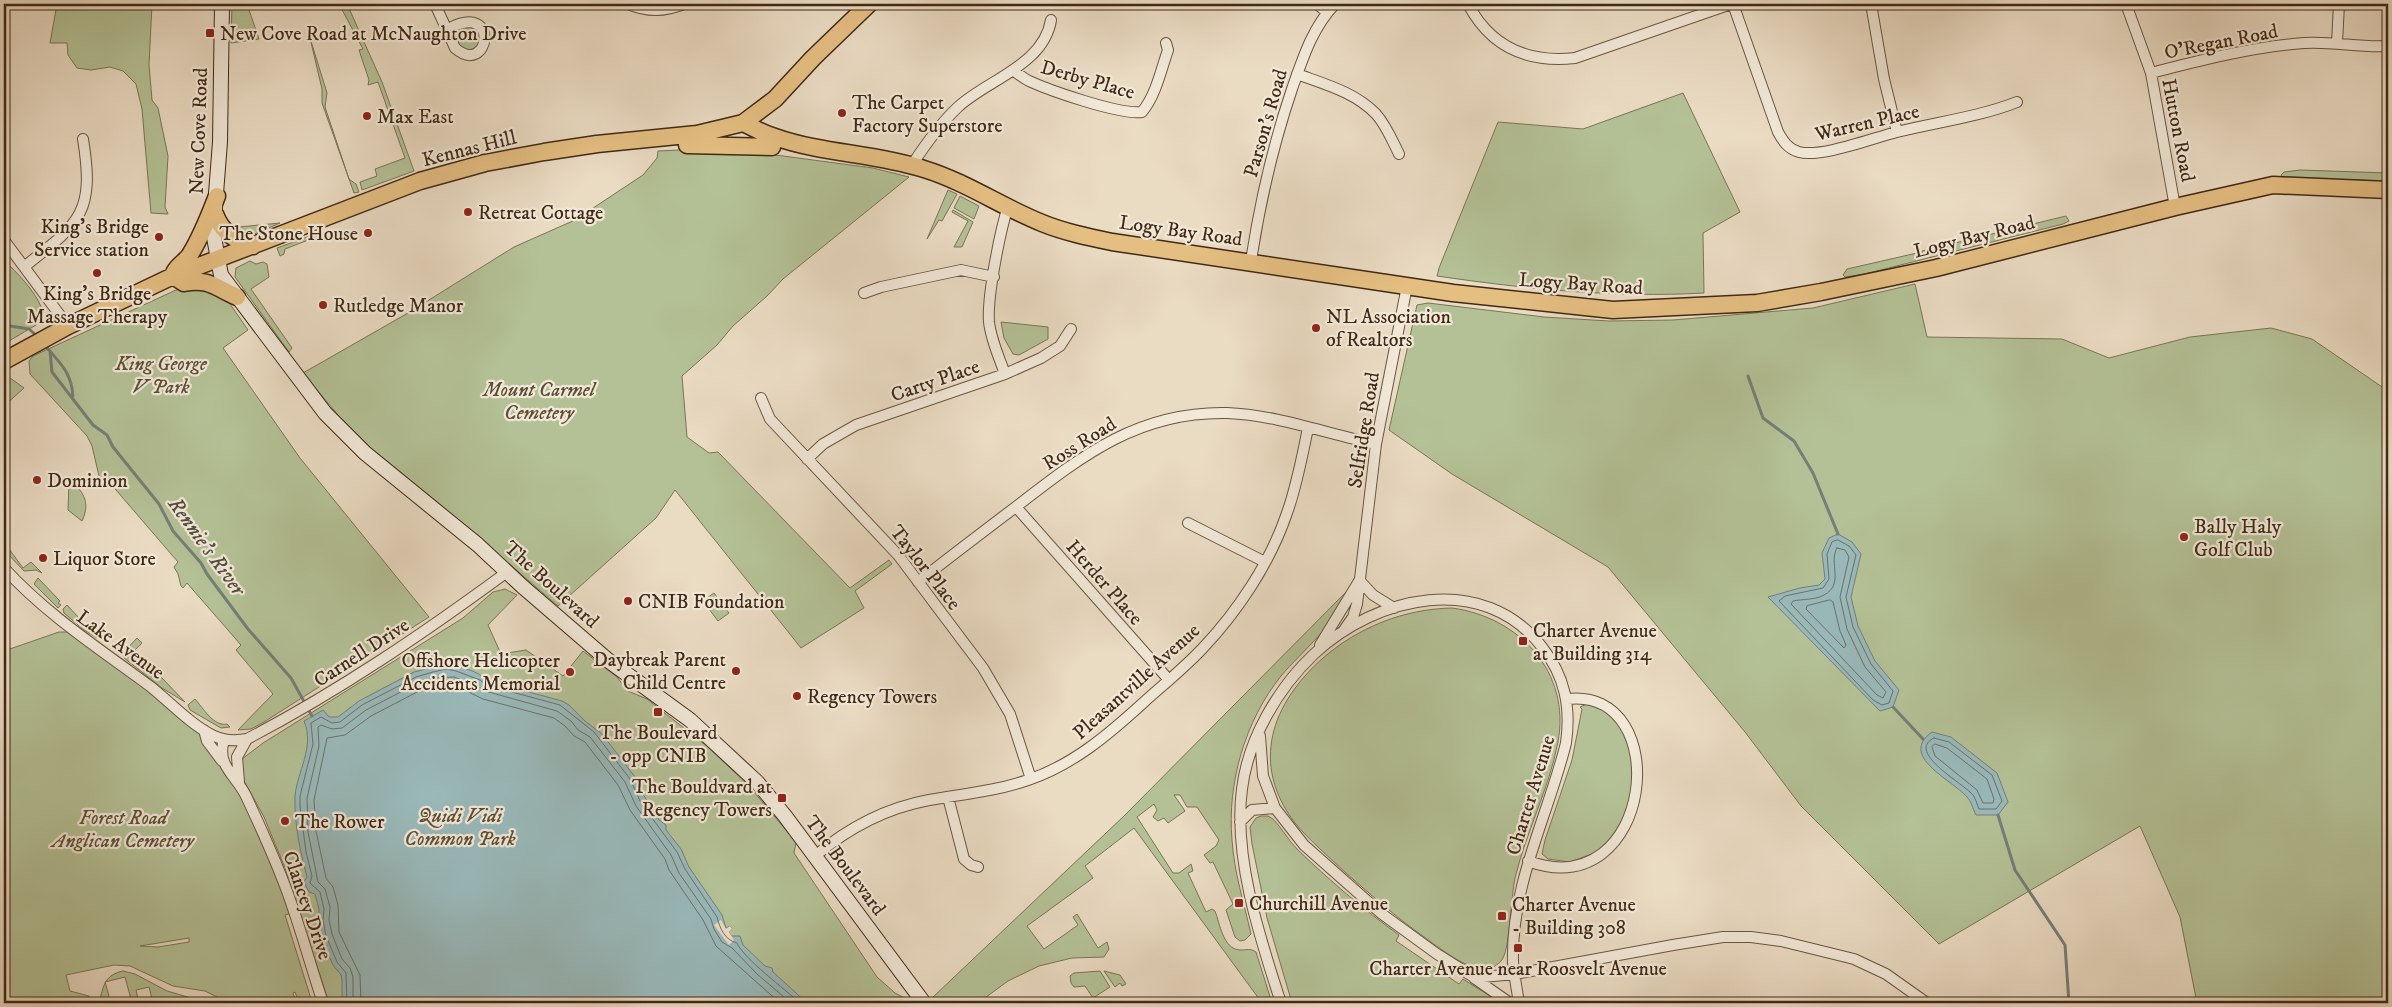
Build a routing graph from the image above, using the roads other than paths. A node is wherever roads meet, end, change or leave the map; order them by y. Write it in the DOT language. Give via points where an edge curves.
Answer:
graph roads {
  1 [pos="222,4"];
  2 [pos="435,4"];
  3 [pos="628,4"];
  4 [pos="684,4"];
  5 [pos="869,4"];
  6 [pos="1317,4"];
  7 [pos="1335,4"];
  8 [pos="1468,4"];
  9 [pos="1732,4"];
  10 [pos="1871,4"];
  11 [pos="2126,4"];
  12 [pos="2339,4"];
  13 [pos="1327,12"];
  14 [pos="1051,20"];
  15 [pos="448,29"];
  16 [pos="1166,43"];
  17 [pos="2337,43"];
  18 [pos="2388,46"];
  19 [pos="1013,70"];
  20 [pos="2151,73"];
  21 [pos="1297,74"];
  22 [pos="775,99"];
  23 [pos="2017,102"];
  24 [pos="743,123"];
  25 [pos="1897,132"];
  26 [pos="83,139"];
  27 [pos="658,139"];
  28 [pos="791,141"];
  29 [pos="808,145"];
  30 [pos="772,147"];
  31 [pos="1399,154"];
  32 [pos="912,165"];
  33 [pos="2388,190"];
  34 [pos="216,196"];
  35 [pos="1008,206"];
  36 [pos="2176,207"];
  37 [pos="215,214"];
  38 [pos="4,240"];
  39 [pos="253,246"];
  40 [pos="217,260"];
  41 [pos="1251,261"];
  42 [pos="25,266"];
  43 [pos="173,276"];
  44 [pos="994,277"];
  45 [pos="1407,286"];
  46 [pos="864,293"];
  47 [pos="237,297"];
  48 [pos="68,326"];
  49 [pos="1071,330"];
  50 [pos="4,361"];
  51 [pos="1005,374"];
  52 [pos="762,398"];
  53 [pos="1308,428"];
  54 [pos="1376,444"];
  55 [pos="807,459"];
  56 [pos="1016,507"];
  57 [pos="1188,523"];
  58 [pos="1264,562"];
  59 [pos="4,568"];
  60 [pos="507,572"];
  61 [pos="1360,581"];
  62 [pos="918,582"];
  63 [pos="1394,608"];
  64 [pos="1340,634"];
  65 [pos="1315,653"];
  66 [pos="1168,680"];
  67 [pos="1567,699"];
  68 [pos="204,730"];
  69 [pos="1260,731"];
  70 [pos="247,739"];
  71 [pos="224,740"];
  72 [pos="224,764"];
  73 [pos="1030,779"];
  74 [pos="239,782"];
  75 [pos="948,797"];
  76 [pos="1275,808"];
  77 [pos="1240,822"];
  78 [pos="815,856"];
  79 [pos="1528,861"];
  80 [pos="978,867"];
  81 [pos="1515,974"];
  82 [pos="1472,976"];
  83 [pos="323,1003"];
  84 [pos="924,1003"];
  85 [pos="1281,1003"];
  86 [pos="1510,1003"];
  87 [pos="1520,1003"];
  88 [pos="1927,1003"];
  1 -- 34 [label="street, New Cove Road"];
  2 -- 15 [label="street"];
  3 -- 4 [label="street" via="655,11"];
  5 -- 22 [label="main road, Kennas Hill"];
  6 -- 13 [label="street"];
  7 -- 13 [label="street, Parson's Road"];
  8 -- 9 [label="street" via="1486,30 1506,46 1523,55 1556,60 1584,55"];
  9 -- 25 [label="street, Warren Place" via="1778,132 1790,149 1800,153 1822,152"];
  10 -- 25 [label="street"];
  11 -- 20 [label="street, Hutton Road"];
  12 -- 17 [label="street"];
  13 -- 21 [label="street, Parson's Road" via="1310,40"];
  14 -- 19 [label="street" via="1043,42"];
  16 -- 19 [label="street, Derby Place" via="1168,50 1142,112 1124,111 1074,97 1028,81"];
  17 -- 18 [label="street, O'Regan Road"];
  17 -- 20 [label="street, O'Regan Road" via="2266,47"];
  19 -- 32 [label="street" via="956,108"];
  20 -- 36 [label="street, Hutton Road"];
  21 -- 31 [label="street" via="1335,88 1368,107 1383,123"];
  21 -- 41 [label="street, Parson's Road" via="1269,164"];
  22 -- 24 [label="main road, Kennas Hill"];
  22 -- 28 [label="main road" via="768,115 770,125"];
  23 -- 25 [label="street, Warren Place" via="2000,109"];
  24 -- 27 [label="main road, Kennas Hill" via="717,131"];
  24 -- 28 [label="main road, Logy Bay Road"];
  24 -- 30 [label="main road, Logy Bay Road" via="746,136"];
  26 -- 42 [label="street" via="88,190 83,208 65,234"];
  27 -- 30 [label="main road" via="687,145"];
  27 -- 39 [label="main road, Kennas Hill" via="597,144 465,168 420,181"];
  28 -- 29 [label="main road, Logy Bay Road"];
  29 -- 30 [label="main road, Logy Bay Road" via="794,149"];
  29 -- 32 [label="main road, Logy Bay Road"];
  32 -- 35 [label="main road, Logy Bay Road"];
  33 -- 36 [label="main road, Logy Bay Road" via="2273,185"];
  34 -- 37 [label="street, New Cove Road"];
  34 -- 43 [label="main road" via="197,244"];
  35 -- 41 [label="main road, Logy Bay Road" via="1041,223 1076,234 1149,249"];
  35 -- 44 [label="street"];
  36 -- 45 [label="main road, Logy Bay Road" via="1936,268 1757,304 1613,310"];
  37 -- 39 [label="main road" via="230,236"];
  37 -- 40 [label="street, New Cove Road" via="212,232"];
  38 -- 42 [label="street"];
  39 -- 40 [label="main road, Kennas Hill"];
  40 -- 43 [label="main road, Kennas Hill"];
  40 -- 47 [label="street, The Boulevard" via="221,275"];
  41 -- 45 [label="main road, Logy Bay Road"];
  42 -- 48 [label="street"];
  43 -- 47 [label="main road" via="184,283 195,280 213,284"];
  43 -- 48 [label="main road, Kennas Hill"];
  44 -- 46 [label="street" via="975,272 951,272"];
  44 -- 51 [label="street" via="990,324"];
  45 -- 54 [label="street, Selfridge Road"];
  47 -- 60 [label="street, The Boulevard" via="299,381 346,436"];
  48 -- 50 [label="main road, Kennas Hill"];
  49 -- 51 [label="street, Carty Place" via="1060,346"];
  51 -- 55 [label="street, Carty Place" via="856,425 823,444"];
  52 -- 55 [label="street, Taylor Place" via="770,419"];
  53 -- 54 [label="street, Ross Road"];
  53 -- 56 [label="street, Ross Road" via="1267,418 1227,414 1159,422 1103,444"];
  53 -- 58 [label="street, Pleasantville Avenue" via="1287,513"];
  54 -- 61 [label="street, Selfridge Road"];
  55 -- 62 [label="street, Taylor Place" via="898,555"];
  56 -- 62 [label="street, Ross Road"];
  56 -- 66 [label="street, Herder Place"];
  57 -- 58 [label="street"];
  58 -- 66 [label="street, Pleasantville Avenue" via="1240,601 1202,649"];
  59 -- 68 [label="street, Lake Avenue" via="38,603"];
  60 -- 70 [label="street, Carnell Drive" via="316,702"];
  60 -- 78 [label="street, The Boulevard" via="582,639 685,716 740,764 773,800"];
  61 -- 63 [label="street" via="1373,595"];
  61 -- 64 [label="street, Selfridge Road" via="1356,611"];
  61 -- 65 [label="street, Selfridge Road"];
  62 -- 73 [label="street, Taylor Place" via="998,692 1010,714"];
  63 -- 64 [label="street, Charter Avenue"];
  63 -- 67 [label="street, Charter Avenue" via="1446,598 1480,604 1508,616 1527,630 1546,651 1559,673"];
  64 -- 65 [label="street, Charter Avenue"];
  65 -- 69 [label="street" via="1276,699"];
  66 -- 73 [label="street, Pleasantville Avenue" via="1081,754"];
  67 -- 79 [label="street, Charter Avenue" via="1566,743"];
  67 -- 79 [label="street" via="1582,697 1595,700 1613,710 1628,729 1638,776 1633,810 1616,842 1589,862 1544,867"];
  68 -- 71 [label="street, Lake Avenue"];
  68 -- 72 [label="street, Clancey Drive" via="207,741"];
  69 -- 76 [label="street" via="1263,776"];
  69 -- 77 [label="street" via="1244,776"];
  70 -- 71 [label="street, Carnell Drive"];
  70 -- 74 [label="street" via="237,757"];
  71 -- 72 [label="street" via="220,751"];
  72 -- 74 [label="street, Clancey Drive"];
  73 -- 75 [label="street, Pleasantville Avenue" via="994,790"];
  74 -- 83 [label="street, Clancey Drive" via="288,893"];
  75 -- 78 [label="street, Pleasantville Avenue" via="909,805 874,818 845,833"];
  75 -- 80 [label="street" via="964,859"];
  76 -- 77 [label="street" via="1252,810"];
  76 -- 82 [label="street" via="1304,845 1356,893"];
  77 -- 85 [label="street" via="1251,895"];
  78 -- 84 [label="street, The Boulevard"];
  79 -- 81 [label="street, Charter Avenue" via="1518,902 1513,953"];
  81 -- 82 [label="street"];
  81 -- 87 [label="street, Charter Avenue"];
  81 -- 88 [label="street" via="1673,944 1723,937 1751,937 1781,940 1854,959 1886,974"];
  82 -- 86 [label="street"];
}
